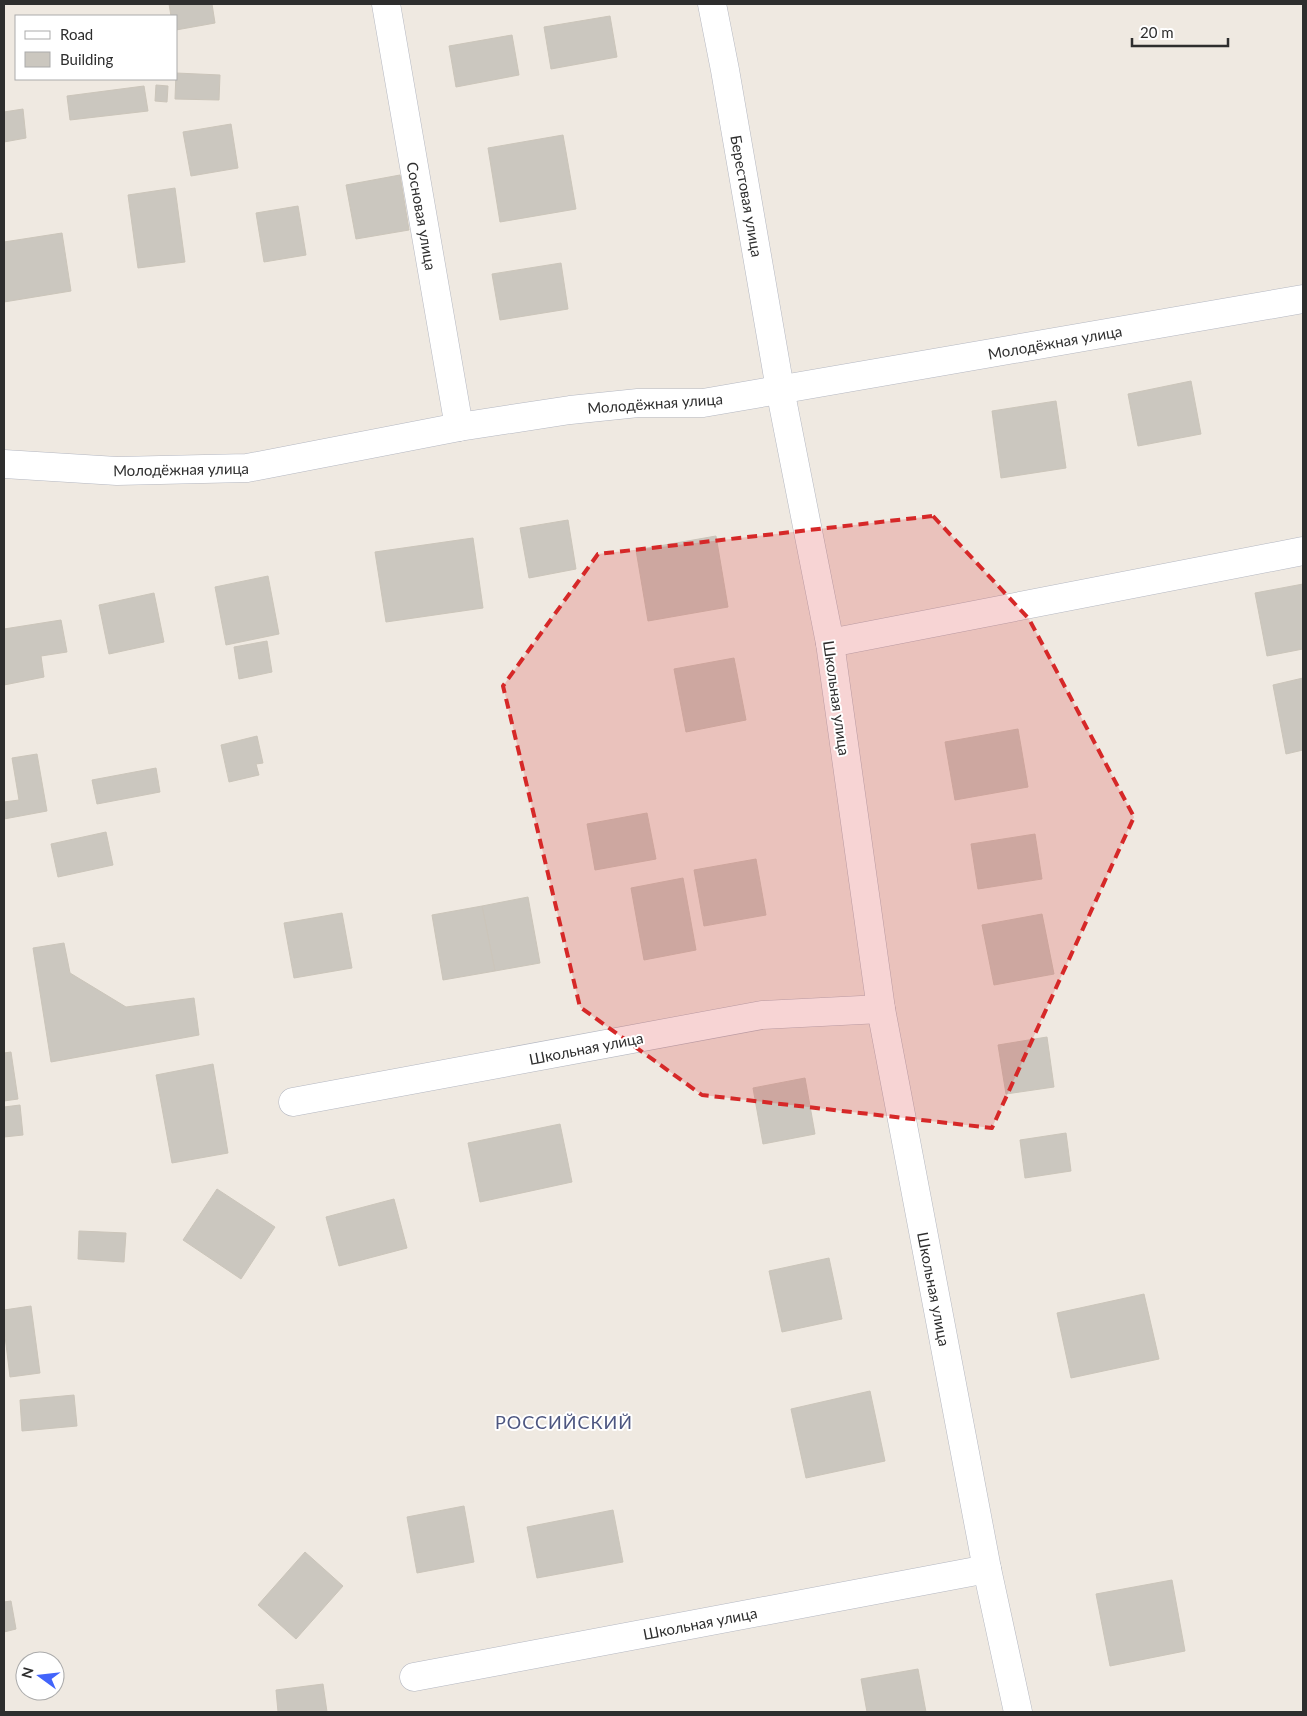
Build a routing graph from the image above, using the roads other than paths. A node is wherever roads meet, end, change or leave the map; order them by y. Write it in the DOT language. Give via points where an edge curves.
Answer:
graph roads {
  1 [pos="386,4"];
  2 [pos="712,4"];
  3 [pos="1303,299"];
  4 [pos="780,388"];
  5 [pos="459,427"];
  6 [pos="4,464"];
  7 [pos="1303,551"];
  8 [pos="830,643"];
  9 [pos="881,1009"];
  10 [pos="293,1102"];
  11 [pos="987,1569"];
  12 [pos="414,1678"];
  13 [pos="1018,1712"];
  1 -- 5 [label="street, Сосновая улица"];
  2 -- 4 [label="street, Берестовая улица"];
  3 -- 4 [label="street, Молодёжная улица"];
  4 -- 5 [label="street, Молодёжная улица" via="703,403 638,403"];
  4 -- 8 [label="street, Школьная улица"];
  5 -- 6 [label="street, Молодёжная улица" via="247,468 117,471"];
  7 -- 8 [label="street"];
  8 -- 9 [label="street, Школьная улица"];
  9 -- 10 [label="street, Школьная улица" via="762,1015"];
  9 -- 11 [label="street, Школьная улица"];
  11 -- 12 [label="street, Школьная улица"];
  11 -- 13 [label="street, Школьная улица"];
}
